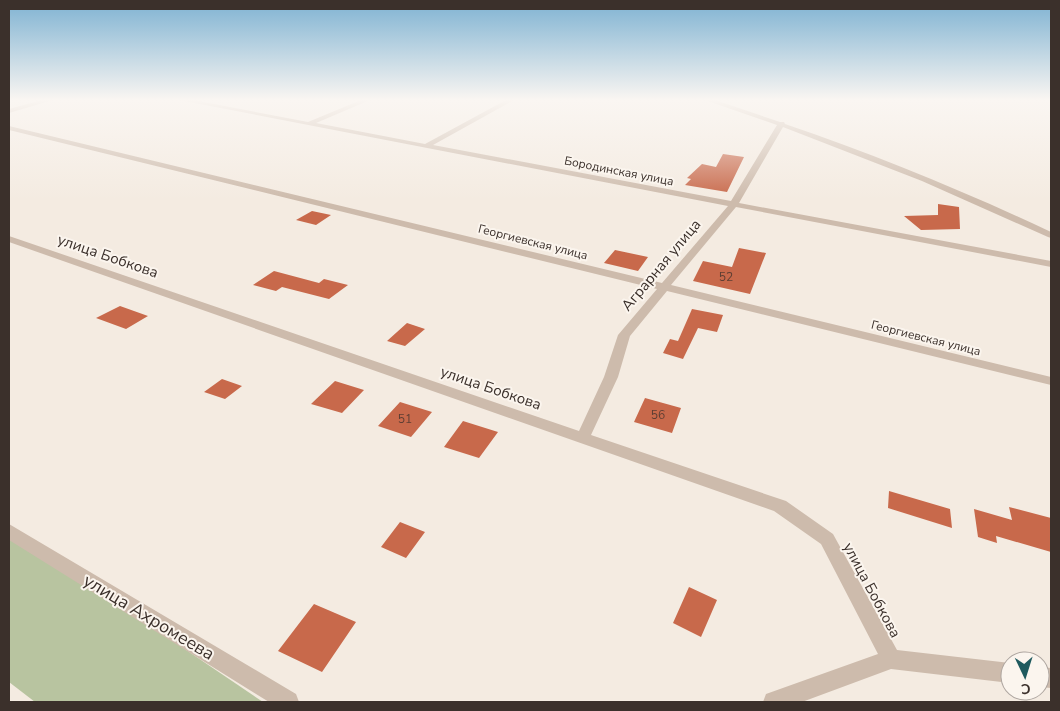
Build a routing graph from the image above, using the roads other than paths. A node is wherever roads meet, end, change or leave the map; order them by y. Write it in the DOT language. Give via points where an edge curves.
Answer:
graph roads {
  1 [pos="30,133"];
  2 [pos="357,133"];
  3 [pos="450,133"];
  4 [pos="776,133"];
  5 [pos="809,133"];
  6 [pos="426,146"];
  7 [pos="734,204"];
  8 [pos="1051,235"];
  9 [pos="9,239"];
  10 [pos="1051,264"];
  11 [pos="663,287"];
  12 [pos="1051,381"];
  13 [pos="583,437"];
  14 [pos="9,531"];
  15 [pos="891,659"];
  16 [pos="1000,672"];
  17 [pos="288,702"];
  18 [pos="774,702"];
  1 -- 11 [label="street, Георгиевская улица"];
  2 -- 6 [label="street, Бородинская улица"];
  3 -- 6 [label="street"];
  4 -- 7 [label="street, Аграрная улица"];
  5 -- 8 [label="street" via="875,158"];
  6 -- 7 [label="street, Бородинская улица"];
  7 -- 10 [label="street, Бородинская улица"];
  7 -- 11 [label="street, Аграрная улица"];
  9 -- 13 [label="street, улица Бобкова"];
  11 -- 12 [label="street, Георгиевская улица"];
  11 -- 13 [label="street, Аграрная улица" via="624,335 611,378"];
  13 -- 15 [label="street, улица Бобкова" via="780,506 827,539"];
  14 -- 17 [label="street, улица Ахромеева"];
  15 -- 16 [label="street"];
  15 -- 18 [label="street"];
}
